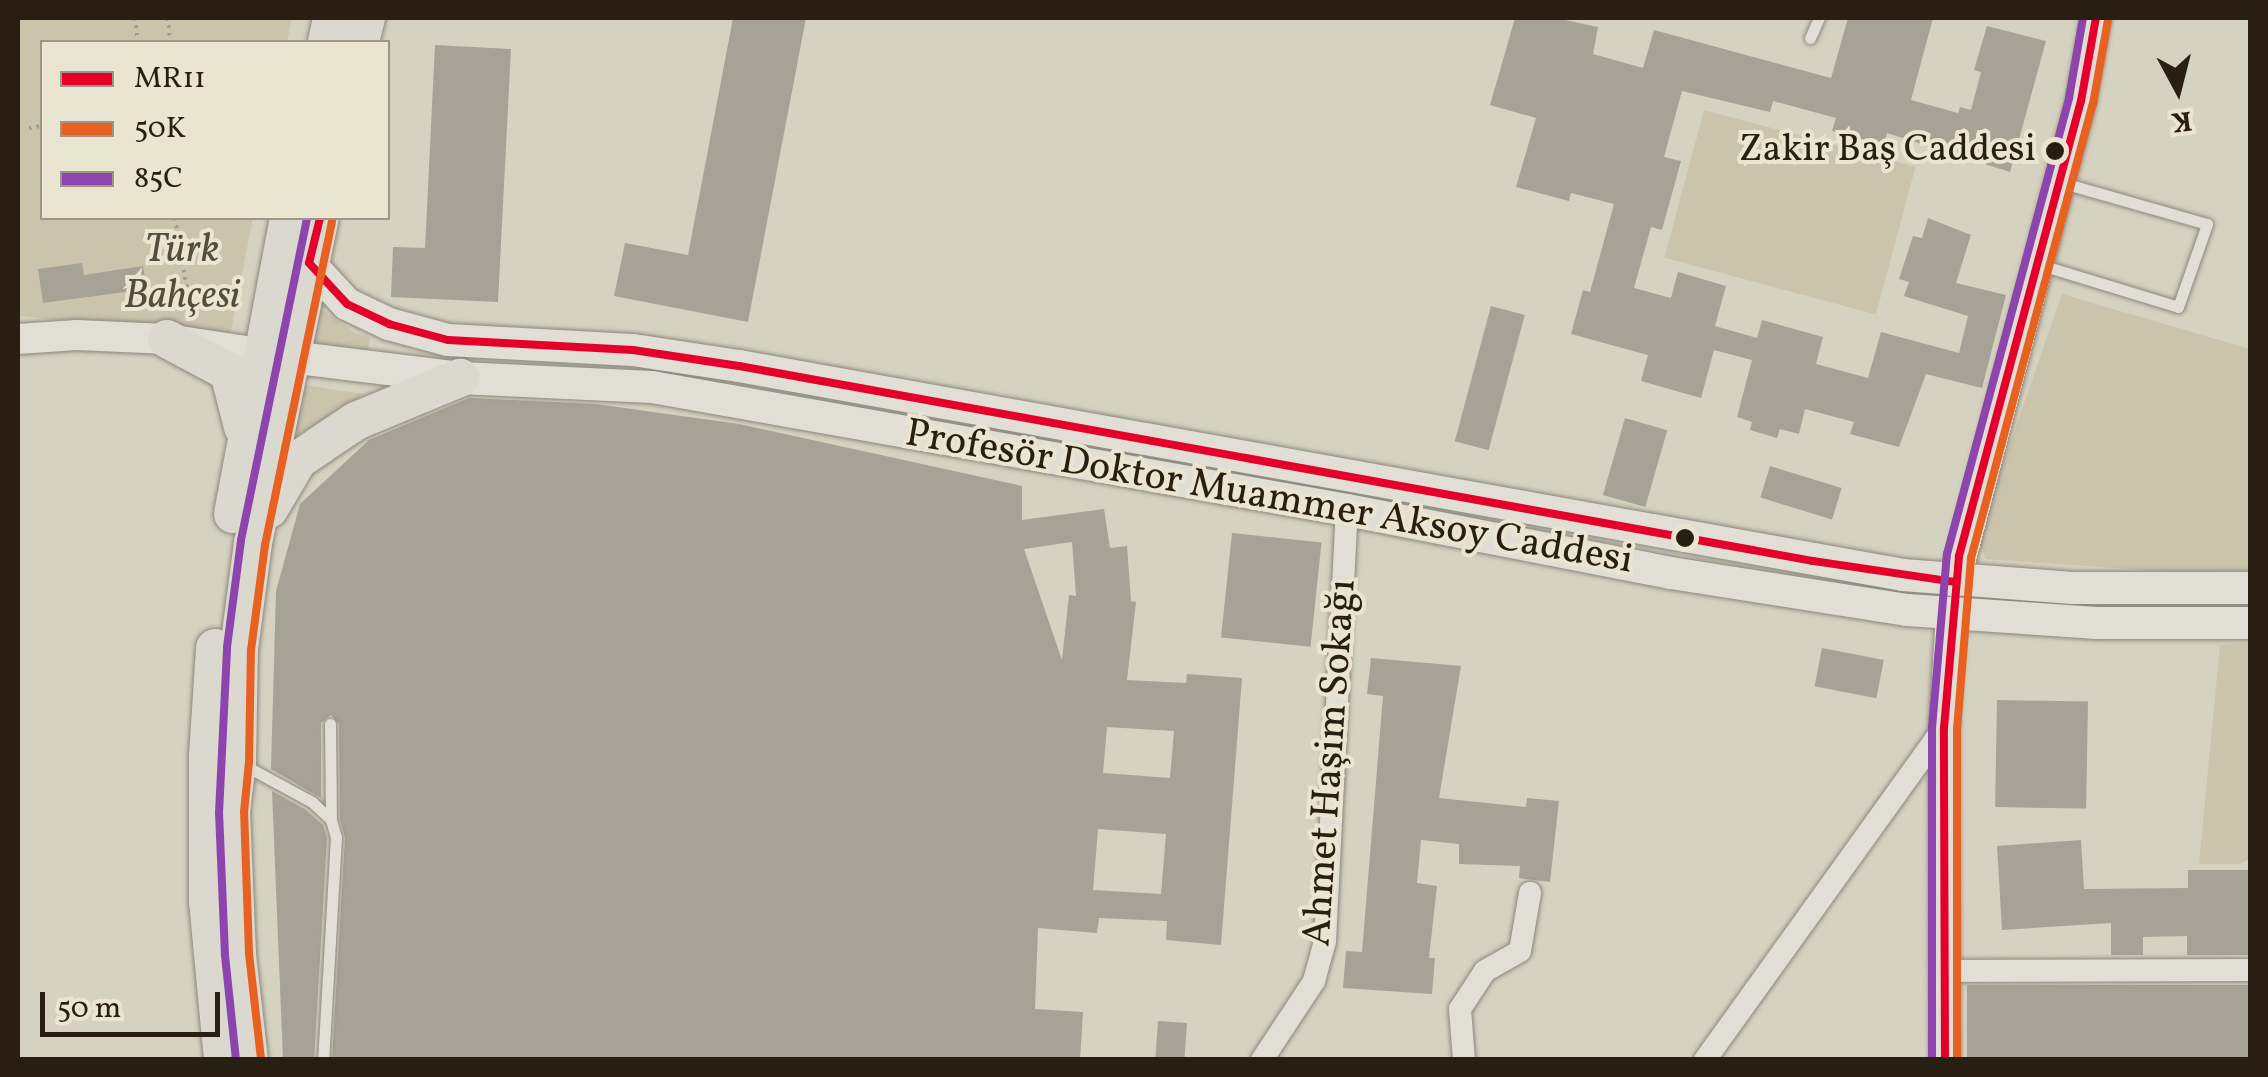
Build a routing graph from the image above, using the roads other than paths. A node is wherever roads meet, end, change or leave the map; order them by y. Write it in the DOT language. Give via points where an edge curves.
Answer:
graph roads {
  1 [pos="1818,18"];
  2 [pos="2096,18"];
  3 [pos="1810,38"];
  4 [pos="2059,182"];
  5 [pos="288,220"];
  6 [pos="320,220"];
  7 [pos="309,263"];
  8 [pos="2037,264"];
  9 [pos="18,339"];
  10 [pos="181,341"];
  11 [pos="275,355"];
  12 [pos="460,378"];
  13 [pos="246,440"];
  14 [pos="1347,510"];
  15 [pos="253,543"];
  16 [pos="1955,582"];
  17 [pos="2250,588"];
  18 [pos="1951,615"];
  19 [pos="2250,623"];
  20 [pos="330,724"];
  21 [pos="1944,728"];
  22 [pos="238,762"];
  23 [pos="331,820"];
  24 [pos="1530,893"];
  25 [pos="2250,970"];
  26 [pos="1946,972"];
  27 [pos="223,1060"];
  28 [pos="249,1060"];
  29 [pos="323,1060"];
  30 [pos="1262,1060"];
  31 [pos="1464,1060"];
  32 [pos="1706,1060"];
  33 [pos="1945,1060"];
  1 -- 3 [label="lane"];
  2 -- 4 [label="street"];
  4 -- 8 [label="street"];
  4 -- 8 [label="lane" via="2207,224 2178,307"];
  5 -- 11 [label="main road"];
  6 -- 7 [label="main road"];
  7 -- 11 [label="main road"];
  7 -- 16 [label="main road, Profesör Doktor Muammer Aksoy Caddesi" via="347,304 448,340 633,350 739,366"];
  8 -- 16 [label="street"];
  9 -- 10 [label="street"];
  10 -- 11 [label="street"];
  10 -- 13 [label="main road" via="228,372"];
  11 -- 12 [label="main road, Profesör Doktor Muammer Aksoy Caddesi"];
  11 -- 13 [label="main road"];
  11 -- 15 [label="main road"];
  12 -- 14 [label="main road, Profesör Doktor Muammer Aksoy Caddesi" via="652,388"];
  12 -- 15 [label="main road" via="356,421 298,460"];
  13 -- 27 [label="main road" via="218,623 208,756 210,949"];
  14 -- 18 [label="main road, Profesör Doktor Muammer Aksoy Caddesi" via="1671,573"];
  14 -- 30 [label="street, Ahmet Haşim Sokağı" via="1325,941 1314,982"];
  15 -- 22 [label="main road" via="239,649"];
  16 -- 17 [label="main road, Profesör Doktor Muammer Aksoy Caddesi"];
  16 -- 18 [label="main road"];
  18 -- 19 [label="main road, Profesör Doktor Muammer Aksoy Caddesi"];
  18 -- 21 [label="street"];
  20 -- 23 [label="lane"];
  21 -- 26 [label="street"];
  21 -- 32 [label="street"];
  22 -- 23 [label="lane" via="312,802"];
  22 -- 28 [label="main road" via="232,869"];
  23 -- 29 [label="lane" via="336,837"];
  24 -- 31 [label="street" via="1520,951 1484,972 1460,1009"];
  25 -- 26 [label="street"];
  26 -- 33 [label="street"];
}
